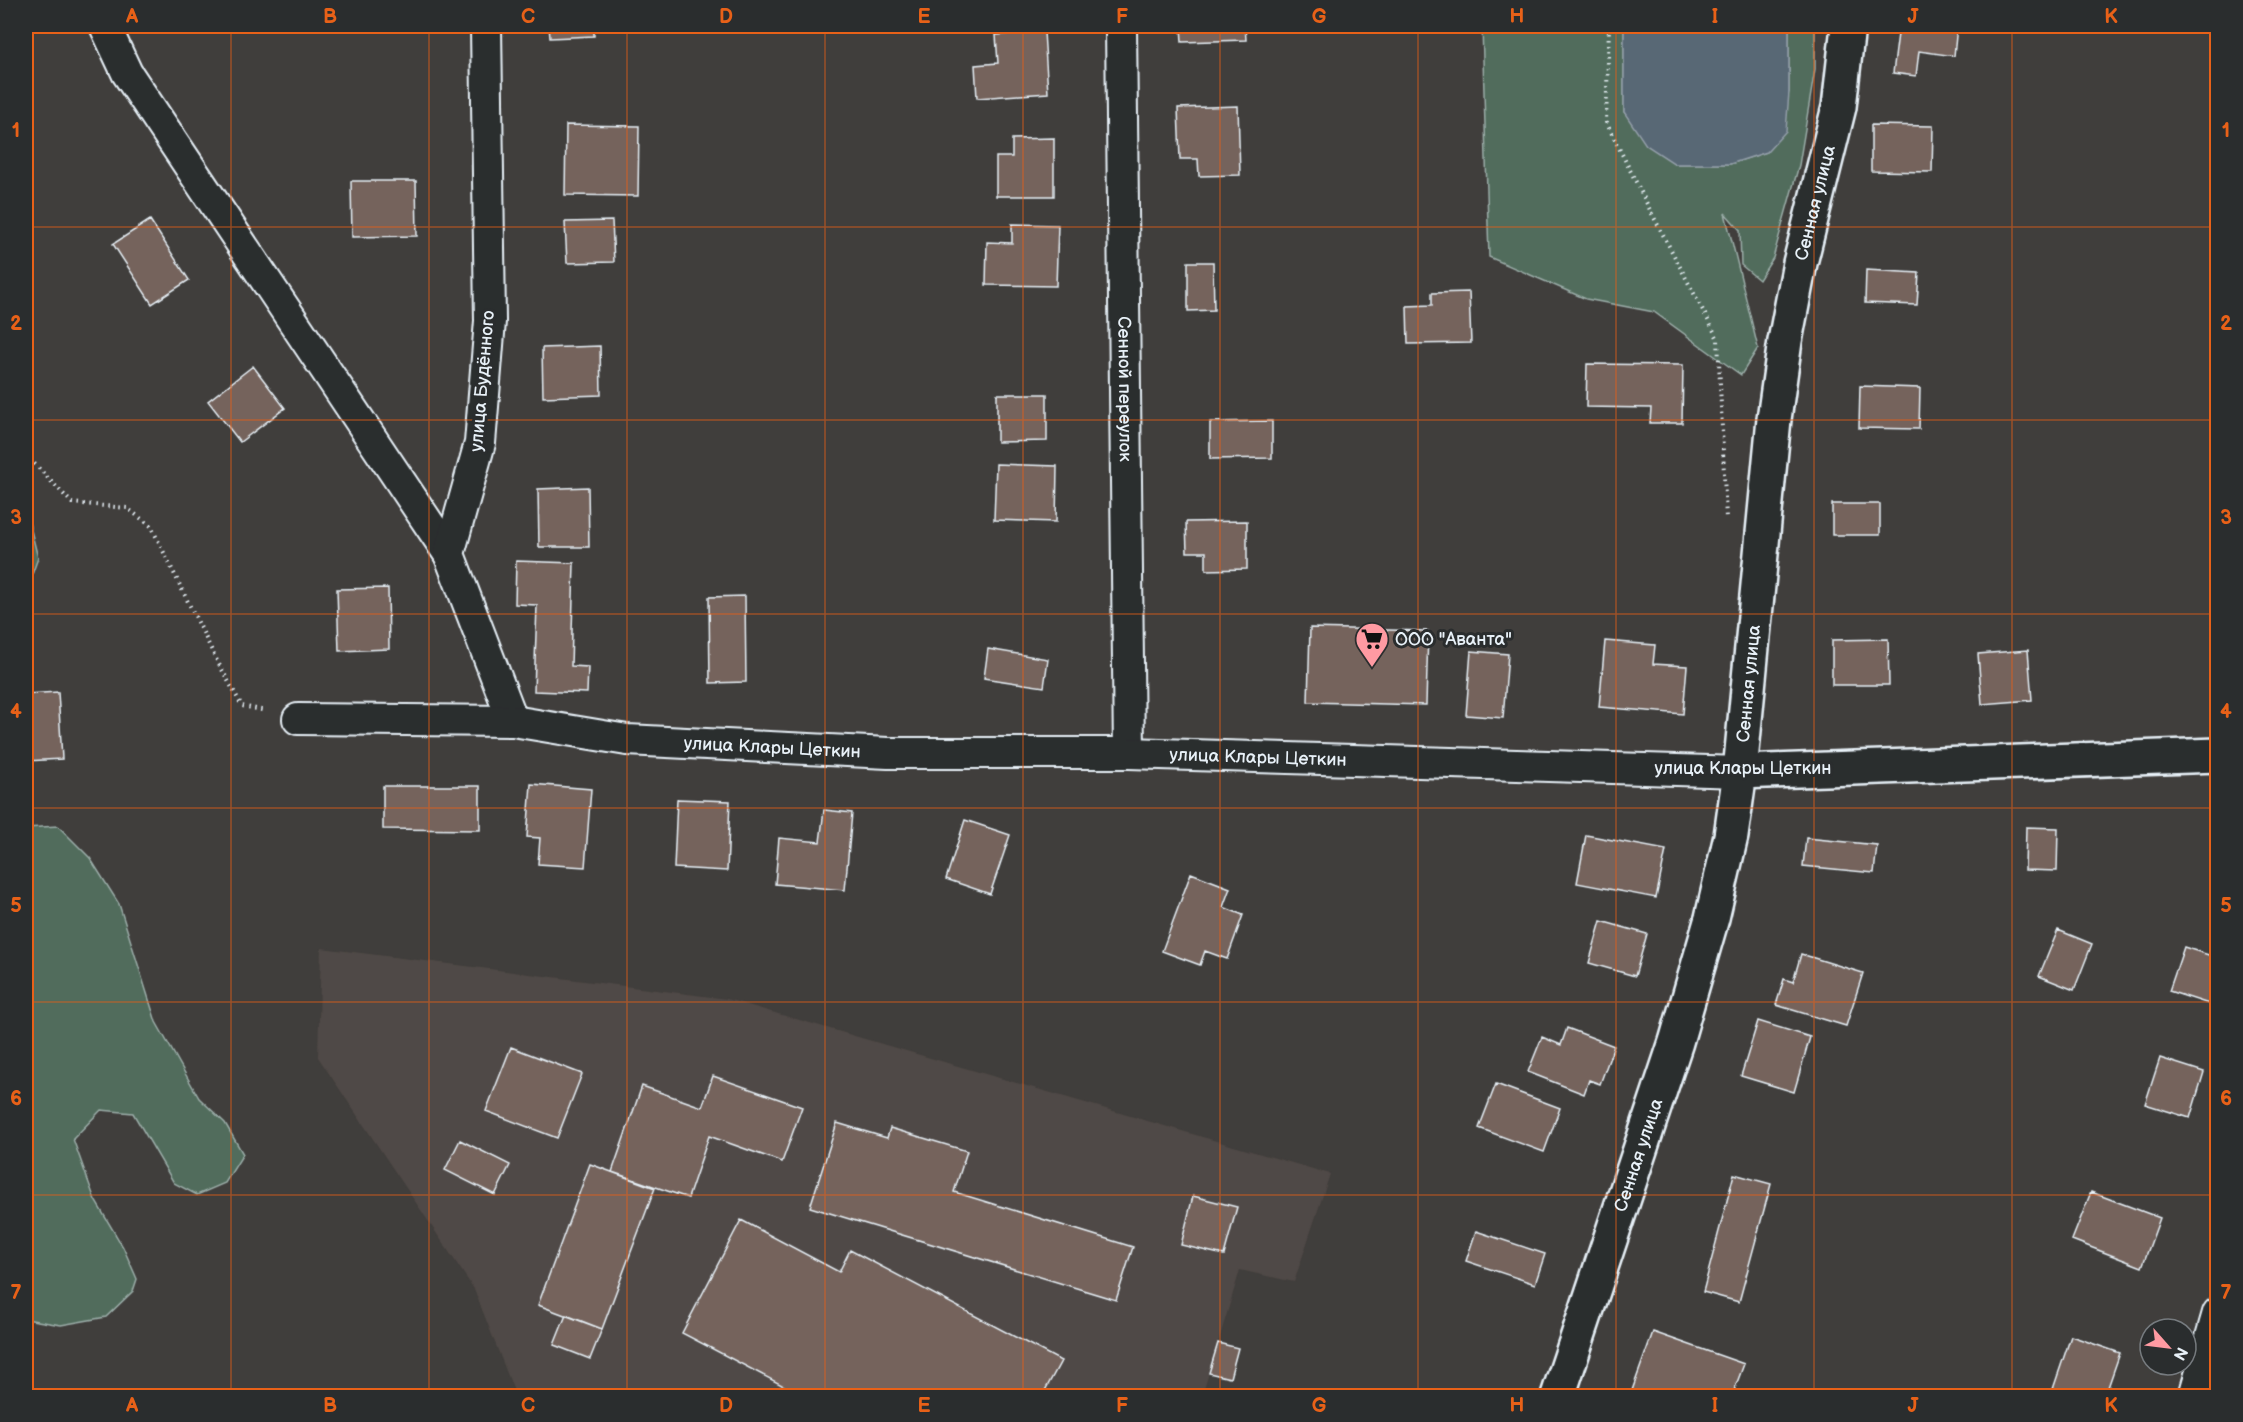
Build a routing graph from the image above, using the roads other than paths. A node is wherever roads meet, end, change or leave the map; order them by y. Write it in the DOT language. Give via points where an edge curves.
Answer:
graph roads {
  1 [pos="105,26"];
  2 [pos="486,26"];
  3 [pos="1122,26"];
  4 [pos="1848,26"];
  5 [pos="449,554"];
  6 [pos="298,719"];
  7 [pos="513,721"];
  8 [pos="1129,753"];
  9 [pos="2217,755"];
  10 [pos="1740,772"];
  11 [pos="2217,1313"];
  12 [pos="1558,1396"];
  13 [pos="2194,1396"];
  1 -- 5 [label="street" via="127,73"];
  2 -- 5 [label="street, улица Будённого" via="489,332 480,443"];
  3 -- 8 [label="street, Сенной переулок"];
  4 -- 10 [label="street, Сенная улица" via="1839,107 1800,263 1783,352"];
  5 -- 7 [label="street"];
  6 -- 7 [label="street, улица Клары Цеткин"];
  7 -- 8 [label="street, улица Клары Цеткин" via="627,740 888,753"];
  8 -- 10 [label="street, улица Клары Цеткин"];
  9 -- 10 [label="street, улица Клары Цеткин"];
  10 -- 12 [label="street, Сенная улица" via="1731,836 1683,1020"];
  11 -- 13 [label="street"];
}
